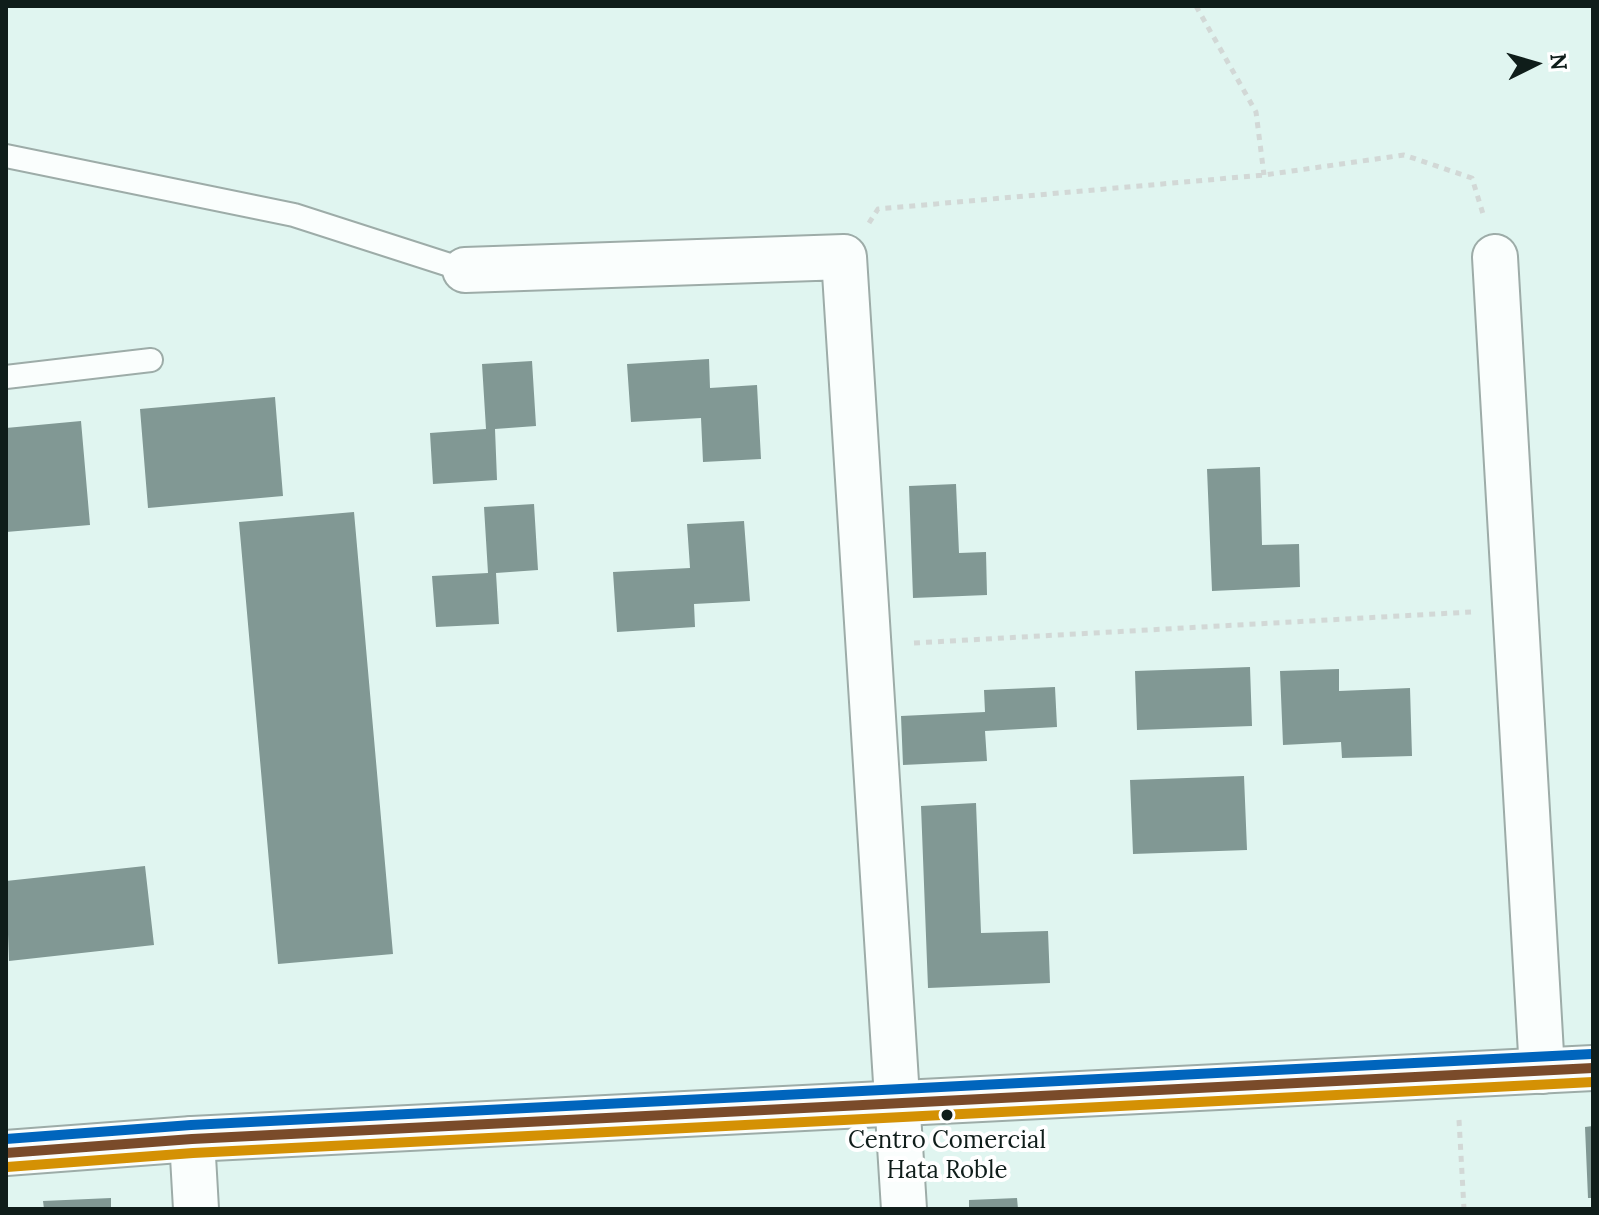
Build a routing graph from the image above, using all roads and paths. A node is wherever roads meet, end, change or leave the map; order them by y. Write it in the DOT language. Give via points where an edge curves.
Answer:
graph roads {
  1 [pos="1196,6"];
  2 [pos="6,156"];
  3 [pos="1264,175"];
  4 [pos="844,257"];
  5 [pos="1495,257"];
  6 [pos="465,270"];
  7 [pos="151,360"];
  8 [pos="6,377"];
  9 [pos="1515,609"];
  10 [pos="869,646"];
  11 [pos="1593,1068"];
  12 [pos="1542,1071"];
  13 [pos="1456,1075"];
  14 [pos="898,1103"];
  15 [pos="192,1139"];
  16 [pos="6,1153"];
  17 [pos="196,1209"];
  18 [pos="904,1209"];
  19 [pos="1464,1209"];
  1 -- 3 [label="path" via="1256,112"];
  2 -- 6 [label="lane" via="294,215"];
  3 -- 4 [label="path" via="878,209"];
  3 -- 5 [label="path" via="1404,155 1472,178"];
  4 -- 6 [label="street"];
  4 -- 10 [label="street"];
  5 -- 9 [label="street"];
  7 -- 8 [label="lane"];
  9 -- 10 [label="path"];
  9 -- 12 [label="street"];
  10 -- 14 [label="street"];
  11 -- 12 [label="street"];
  12 -- 13 [label="street"];
  13 -- 14 [label="street"];
  13 -- 19 [label="path"];
  14 -- 15 [label="street"];
  14 -- 18 [label="street"];
  15 -- 16 [label="street"];
  15 -- 17 [label="street"];
}
